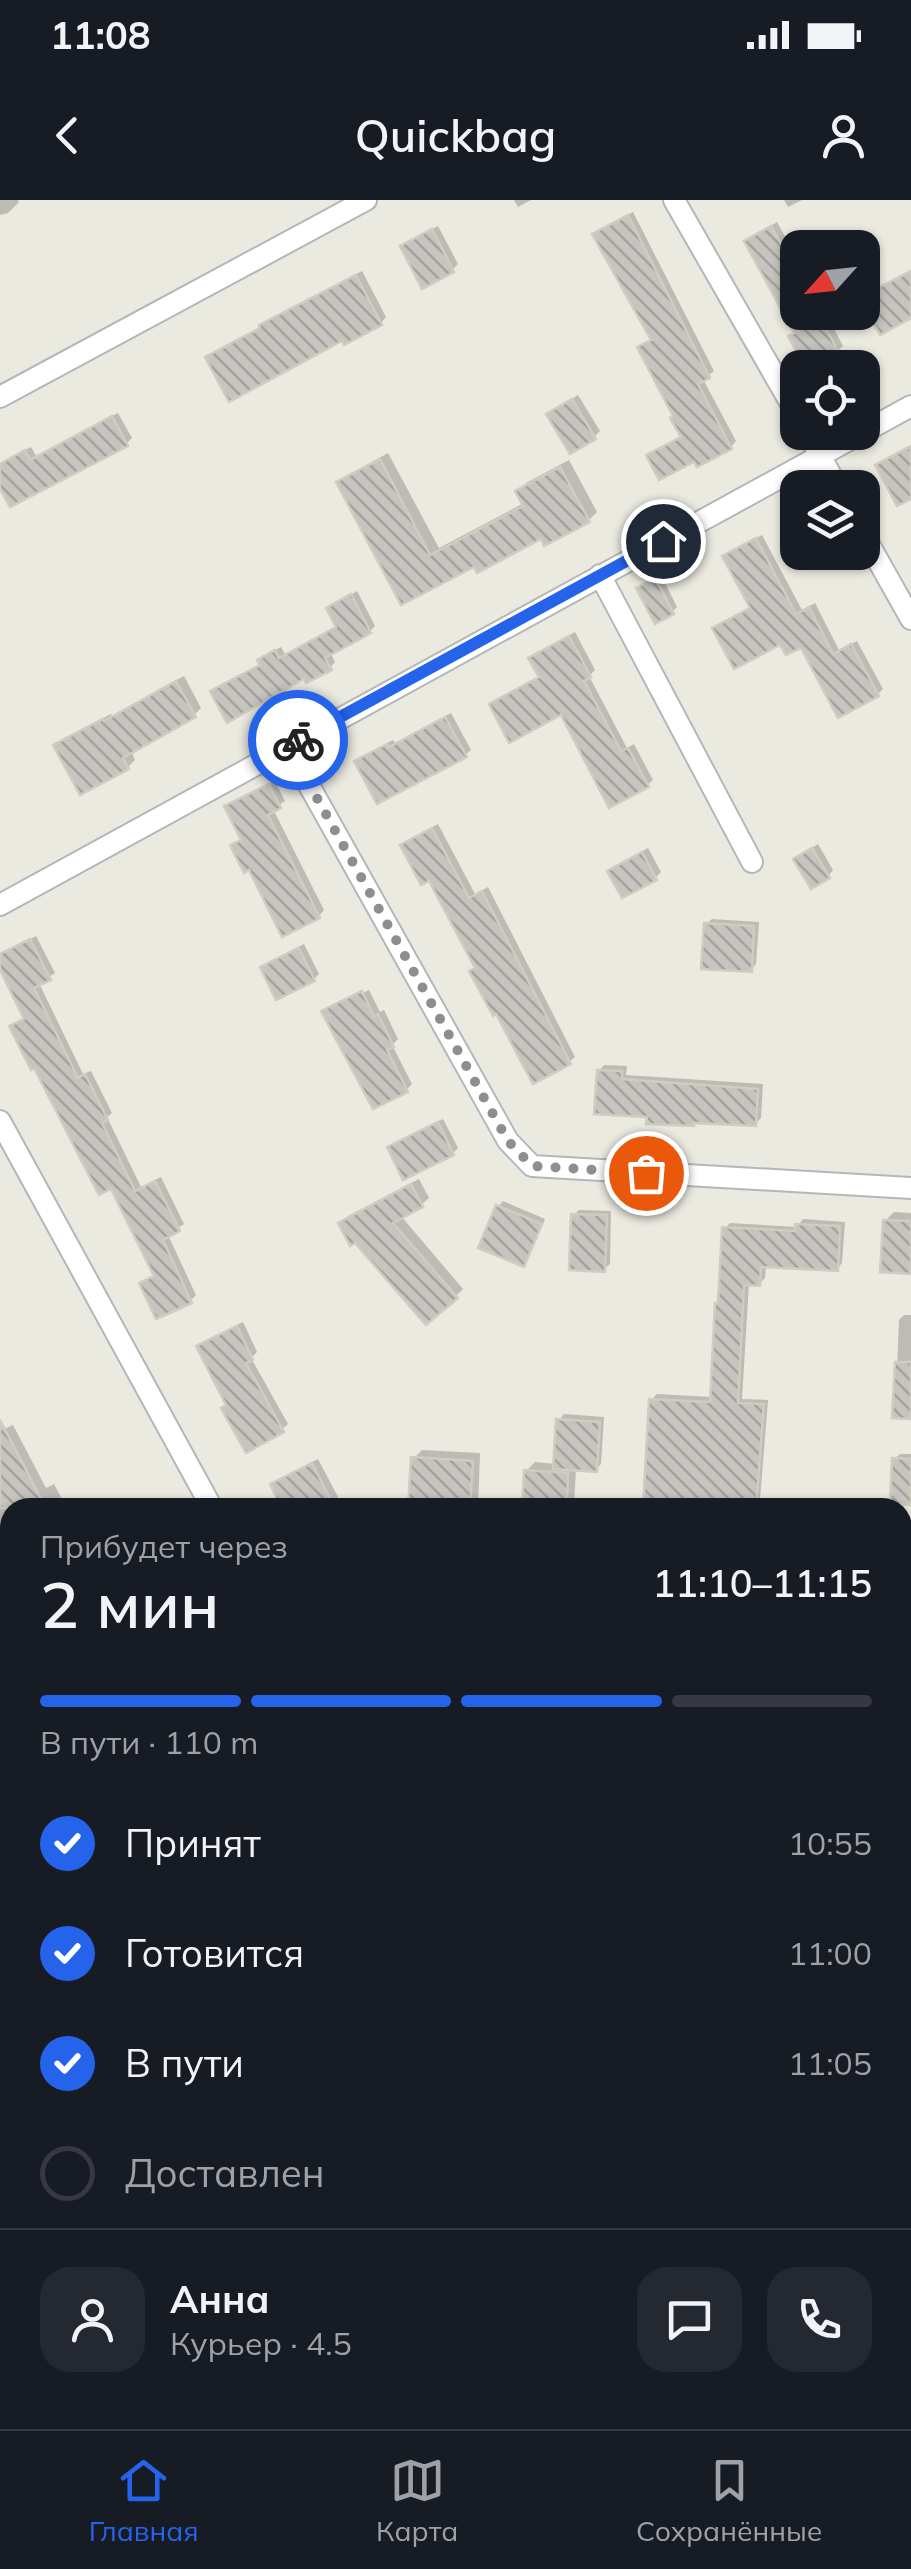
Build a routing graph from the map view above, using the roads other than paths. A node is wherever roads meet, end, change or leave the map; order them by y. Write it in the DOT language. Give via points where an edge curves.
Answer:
graph roads {
  1 [pos="366,200"];
  2 [pos="674,200"];
  3 [pos="780,385"];
  4 [pos="0,397"];
  5 [pos="911,406"];
  6 [pos="816,450"];
  7 [pos="820,457"];
  8 [pos="828,470"];
  9 [pos="880,564"];
  10 [pos="600,575"];
  11 [pos="911,619"];
  12 [pos="288,746"];
  13 [pos="752,862"];
  14 [pos="0,905"];
  15 [pos="0,1120"];
  16 [pos="911,1188"];
  17 [pos="207,1498"];
  1 -- 4 [label="street"];
  2 -- 3 [label="street"];
  5 -- 7 [label="street"];
  6 -- 7 [label="street"];
  7 -- 8 [label="street"];
  7 -- 10 [label="street"];
  9 -- 11 [label="street"];
  10 -- 12 [label="street"];
  10 -- 13 [label="street"];
  12 -- 14 [label="street"];
  12 -- 16 [label="street" via="508,1141 532,1166"];
  15 -- 17 [label="street"];
}
